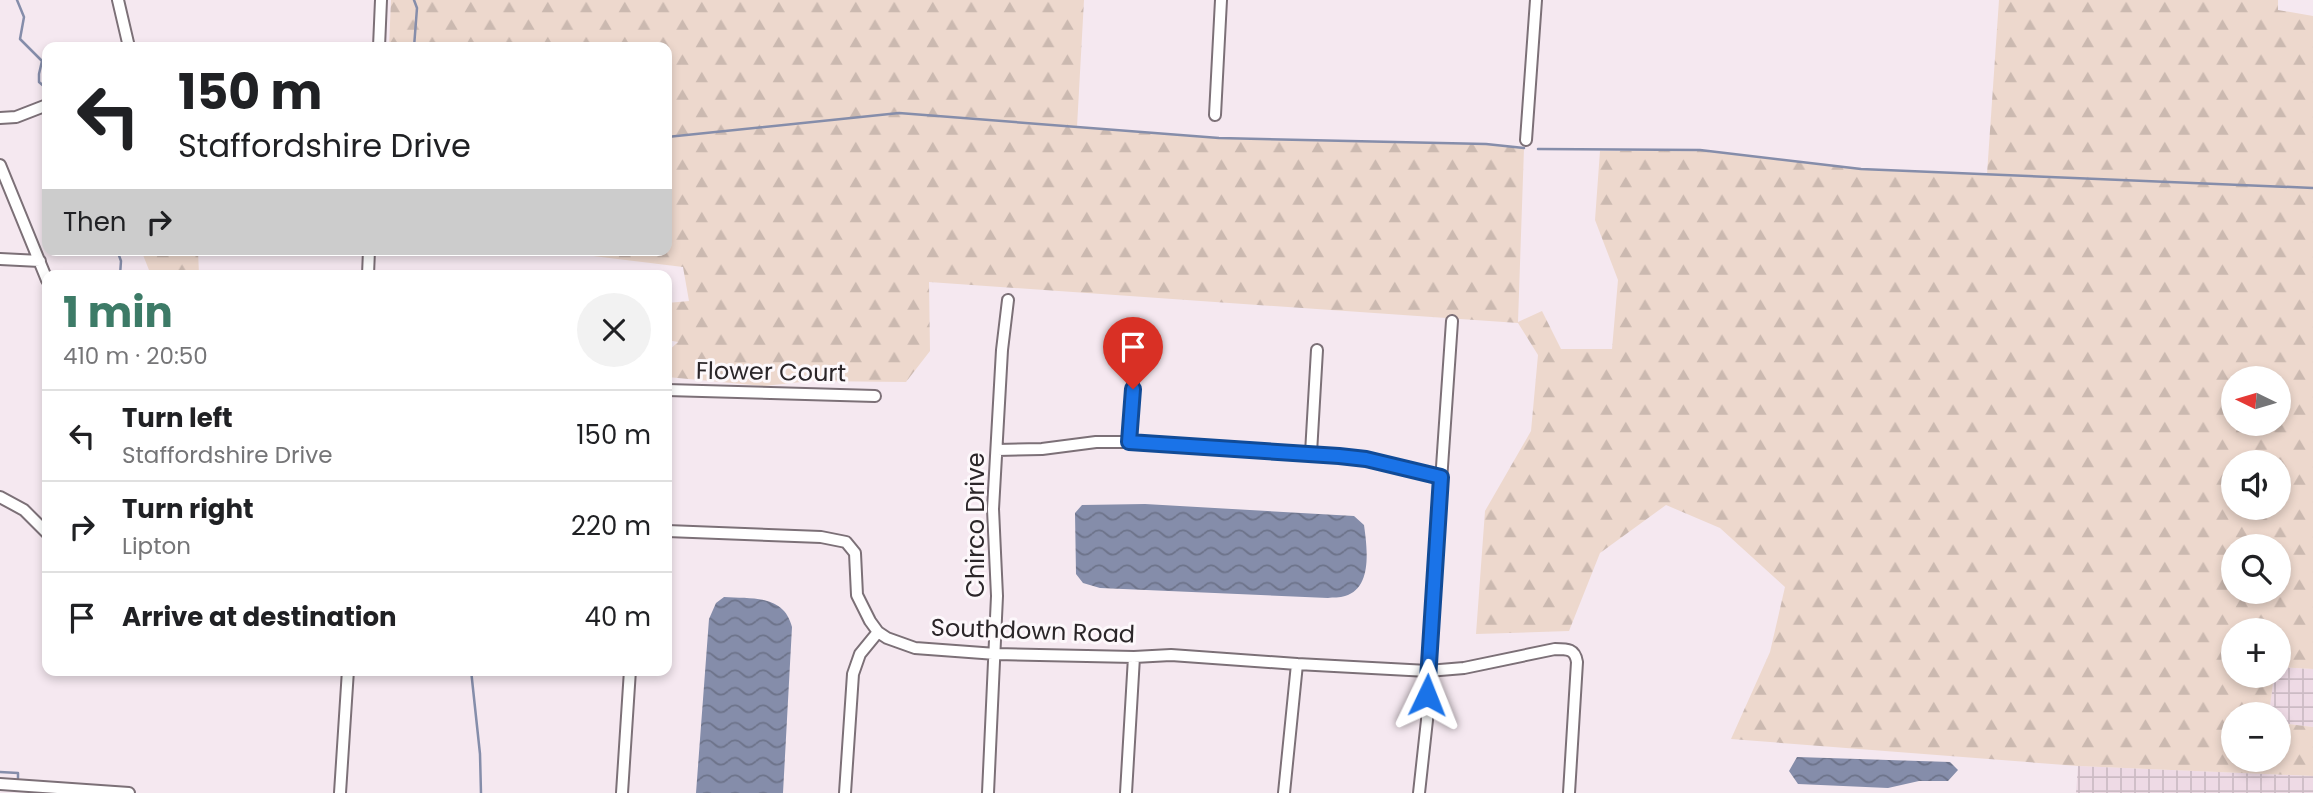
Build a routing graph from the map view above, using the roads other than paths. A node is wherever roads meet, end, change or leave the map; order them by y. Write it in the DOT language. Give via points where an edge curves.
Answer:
graph roads {
  1 [pos="118,0"];
  2 [pos="381,0"];
  3 [pos="1222,0"];
  4 [pos="1536,0"];
  5 [pos="128,42"];
  6 [pos="379,42"];
  7 [pos="42,107"];
  8 [pos="1215,116"];
  9 [pos="0,118"];
  10 [pos="1526,139"];
  11 [pos="0,165"];
  12 [pos="0,259"];
  13 [pos="40,261"];
  14 [pos="43,270"];
  15 [pos="1008,300"];
  16 [pos="1452,321"];
  17 [pos="1136,337"];
  18 [pos="1317,350"];
  19 [pos="672,390"];
  20 [pos="875,396"];
  21 [pos="1129,442"];
  22 [pos="997,450"];
  23 [pos="1311,453"];
  24 [pos="1441,477"];
  25 [pos="0,497"];
  26 [pos="42,528"];
  27 [pos="672,531"];
  28 [pos="878,632"];
  29 [pos="996,654"];
  30 [pos="1134,657"];
  31 [pos="1297,664"];
  32 [pos="1428,671"];
  33 [pos="348,676"];
  34 [pos="630,676"];
  35 [pos="0,784"];
  36 [pos="128,793"];
  37 [pos="340,793"];
  38 [pos="622,793"];
  39 [pos="845,793"];
  40 [pos="988,793"];
  41 [pos="1126,793"];
  42 [pos="1284,793"];
  43 [pos="1419,793"];
  44 [pos="1569,793"];
  1 -- 5 [label="street"];
  2 -- 6 [label="street"];
  3 -- 8 [label="street"];
  4 -- 10 [label="street"];
  7 -- 9 [label="street"];
  11 -- 13 [label="street"];
  12 -- 13 [label="street"];
  13 -- 14 [label="street"];
  15 -- 22 [label="street, Chirco Drive"];
  16 -- 24 [label="street"];
  17 -- 21 [label="street"];
  18 -- 23 [label="street"];
  19 -- 20 [label="street, Flower Court"];
  21 -- 22 [label="street"];
  21 -- 23 [label="street"];
  22 -- 29 [label="street, Chirco Drive" via="993,509"];
  23 -- 24 [label="street" via="1366,459"];
  24 -- 32 [label="street"];
  25 -- 26 [label="street" via="24,510"];
  27 -- 28 [label="street" via="846,542 855,553 859,601"];
  28 -- 29 [label="street, Southdown Road" via="915,648"];
  28 -- 39 [label="street" via="860,654 853,674"];
  29 -- 30 [label="street, Southdown Road"];
  29 -- 40 [label="street, Chirco Drive"];
  30 -- 31 [label="street, Southdown Road" via="1171,655"];
  30 -- 41 [label="street"];
  31 -- 32 [label="street, Southdown Road"];
  31 -- 42 [label="street"];
  32 -- 43 [label="street"];
  32 -- 44 [label="street, Southdown Road" via="1555,649 1574,653"];
  33 -- 37 [label="street"];
  34 -- 38 [label="street"];
  35 -- 36 [label="street"];
}
